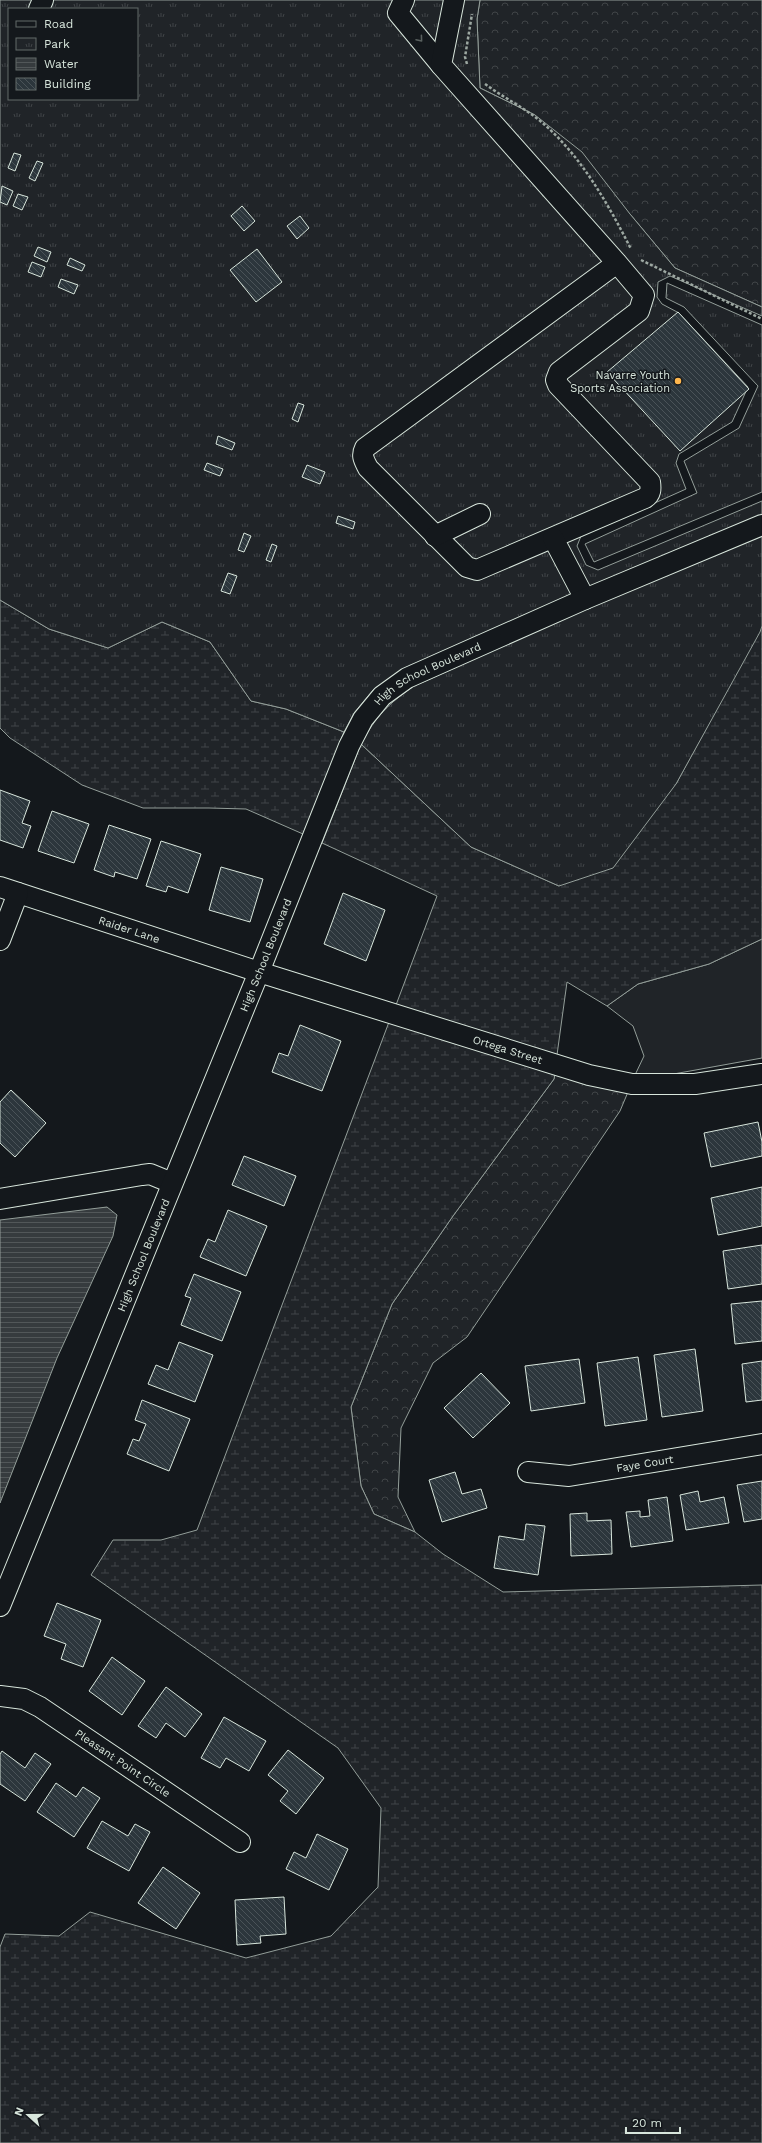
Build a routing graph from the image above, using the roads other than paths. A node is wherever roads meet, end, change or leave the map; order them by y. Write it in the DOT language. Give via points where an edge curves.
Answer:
graph roads {
  1 [pos="454,0"];
  2 [pos="401,6"];
  3 [pos="441,65"];
  4 [pos="625,259"];
  5 [pos="480,514"];
  6 [pos="762,525"];
  7 [pos="435,536"];
  8 [pos="553,538"];
  9 [pos="585,599"];
  10 [pos="9,890"];
  11 [pos="0,940"];
  12 [pos="259,972"];
  13 [pos="762,1074"];
  14 [pos="172,1183"];
  15 [pos="0,1199"];
  16 [pos="762,1444"];
  17 [pos="528,1472"];
  18 [pos="0,1606"];
  19 [pos="0,1696"];
  20 [pos="240,1842"];
  1 -- 3 [label="street"];
  2 -- 3 [label="street, one-way"];
  3 -- 4 [label="street"];
  4 -- 7 [label="street" via="365,448 362,457 368,468"];
  4 -- 8 [label="street" via="644,296 642,307 559,372 556,380 650,482 650,491 645,498"];
  5 -- 7 [label="street"];
  6 -- 9 [label="street, High School Boulevard"];
  7 -- 8 [label="street" via="463,564 477,570"];
  8 -- 9 [label="street"];
  9 -- 12 [label="street, High School Boulevard" via="407,678 382,696 363,719 349,746"];
  10 -- 11 [label="street"];
  10 -- 12 [label="street, Raider Lane"];
  12 -- 13 [label="street, Ortega Street" via="589,1075 632,1084 695,1084"];
  12 -- 14 [label="street, High School Boulevard"];
  14 -- 15 [label="street" via="150,1174 142,1174"];
  14 -- 18 [label="street, High School Boulevard"];
  16 -- 17 [label="street, Faye Court" via="569,1476"];
  19 -- 20 [label="street, Pleasant Point Circle" via="24,1699 40,1707"];
}
